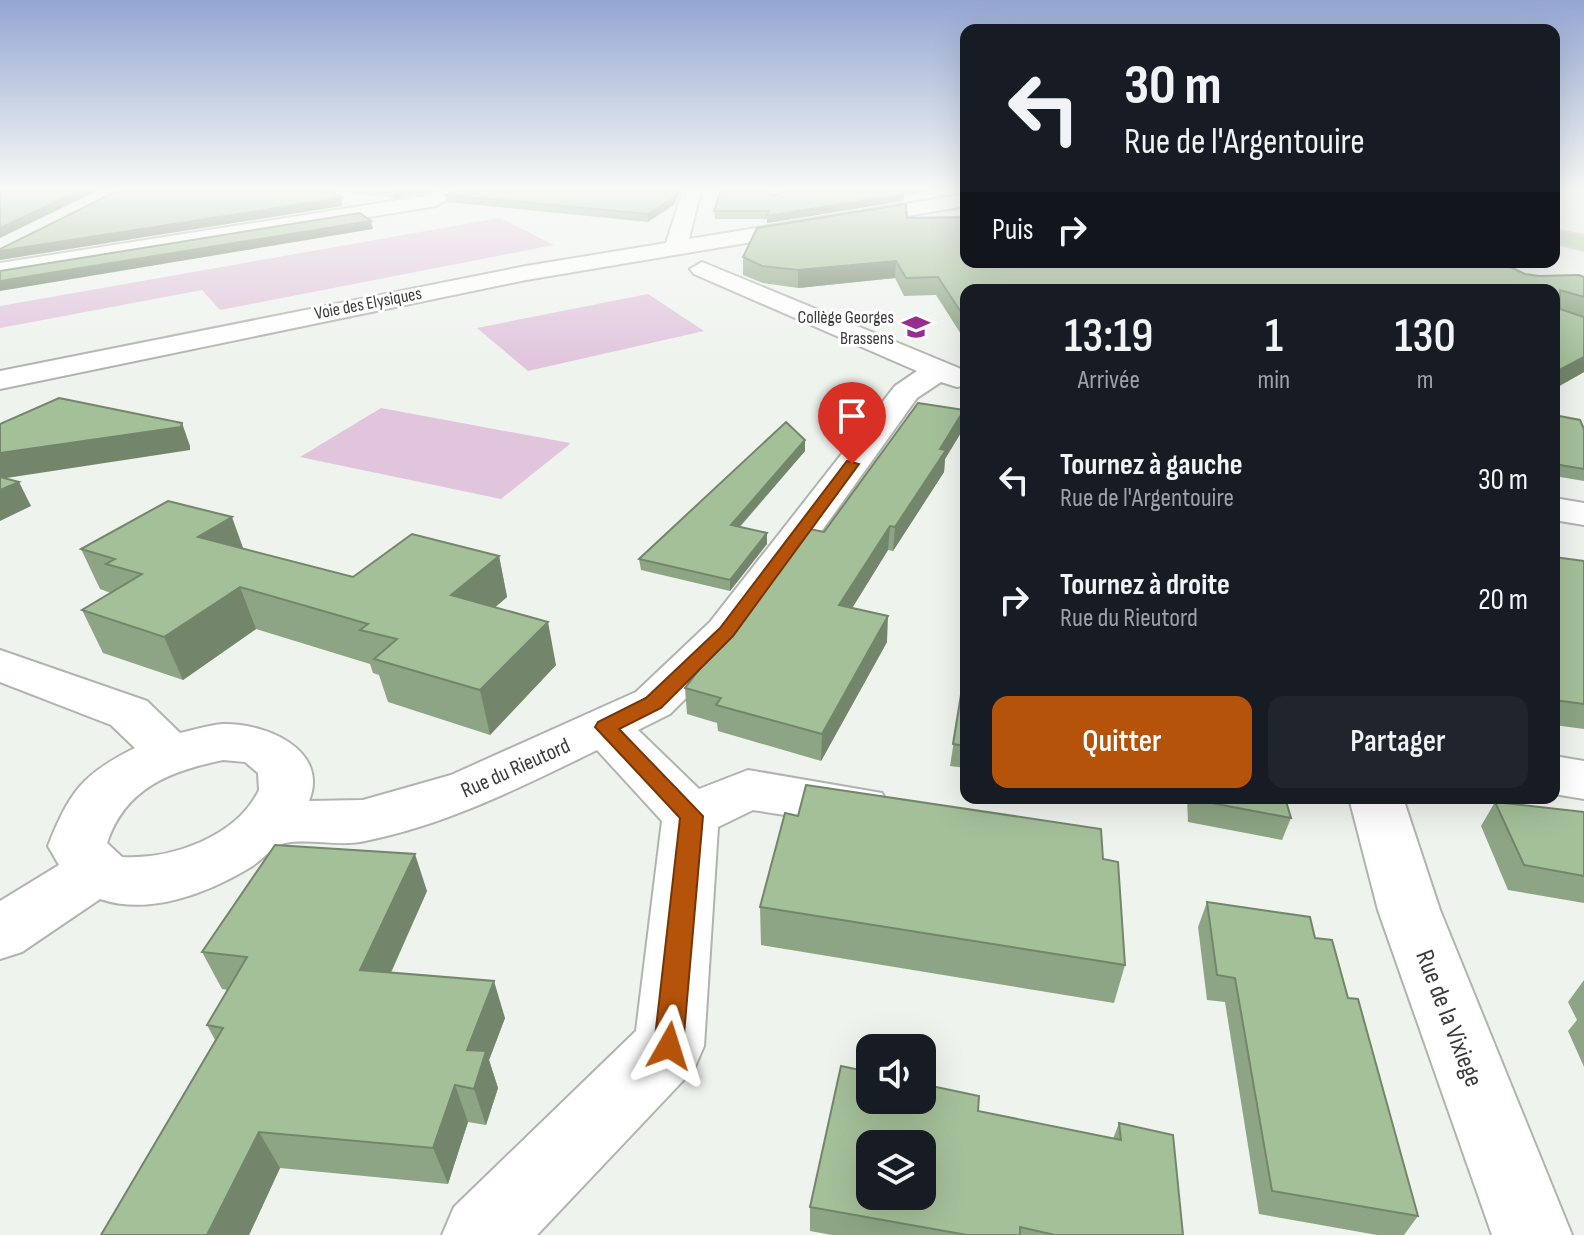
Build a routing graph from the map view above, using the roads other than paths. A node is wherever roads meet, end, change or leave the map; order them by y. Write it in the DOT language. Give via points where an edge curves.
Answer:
graph roads {
  1 [pos="139,248"];
  2 [pos="676,248"];
  3 [pos="760,248"];
  4 [pos="704,267"];
  5 [pos="0,270"];
  6 [pos="526,273"];
  7 [pos="150,347"];
  8 [pos="952,376"];
  9 [pos="0,380"];
  10 [pos="0,391"];
  11 [pos="1560,510"];
  12 [pos="1584,514"];
  13 [pos="0,665"];
  14 [pos="605,727"];
  15 [pos="170,753"];
  16 [pos="1560,776"];
  17 [pos="1584,780"];
  18 [pos="1378,804"];
  19 [pos="691,816"];
  20 [pos="918,816"];
  21 [pos="268,822"];
  22 [pos="96,872"];
  23 [pos="0,933"];
  24 [pos="482,1235"];
  25 [pos="1532,1235"];
  1 -- 5 [label="street"];
  2 -- 4 [label="street" via="697,251"];
  2 -- 4 [label="street" via="667,255 669,262"];
  2 -- 6 [label="street, Voie des Elysiques"];
  3 -- 4 [label="street"];
  4 -- 6 [label="street"];
  4 -- 8 [label="street"];
  6 -- 7 [label="street, Voie des Elysiques"];
  7 -- 9 [label="street, Voie des Elysiques"];
  7 -- 10 [label="street, Voie des Elysiques"];
  8 -- 14 [label="street, Rue du Rieutord" via="906,392 726,632 653,703"];
  11 -- 12 [label="street"];
  13 -- 15 [label="street" via="129,713"];
  14 -- 19 [label="street"];
  14 -- 21 [label="street, Rue du Rieutord" via="468,790 363,821"];
  15 -- 21 [label="street" via="223,742 259,746 283,766 286,791"];
  15 -- 22 [label="street" via="128,774 91,807 77,846"];
  16 -- 17 [label="street"];
  18 -- 25 [label="street, Rue de la Vixiege" via="1409,910"];
  19 -- 20 [label="street" via="748,790"];
  19 -- 24 [label="street" via="669,1046"];
  21 -- 22 [label="street" via="243,846 176,878 127,881"];
  22 -- 23 [label="street"];
}
